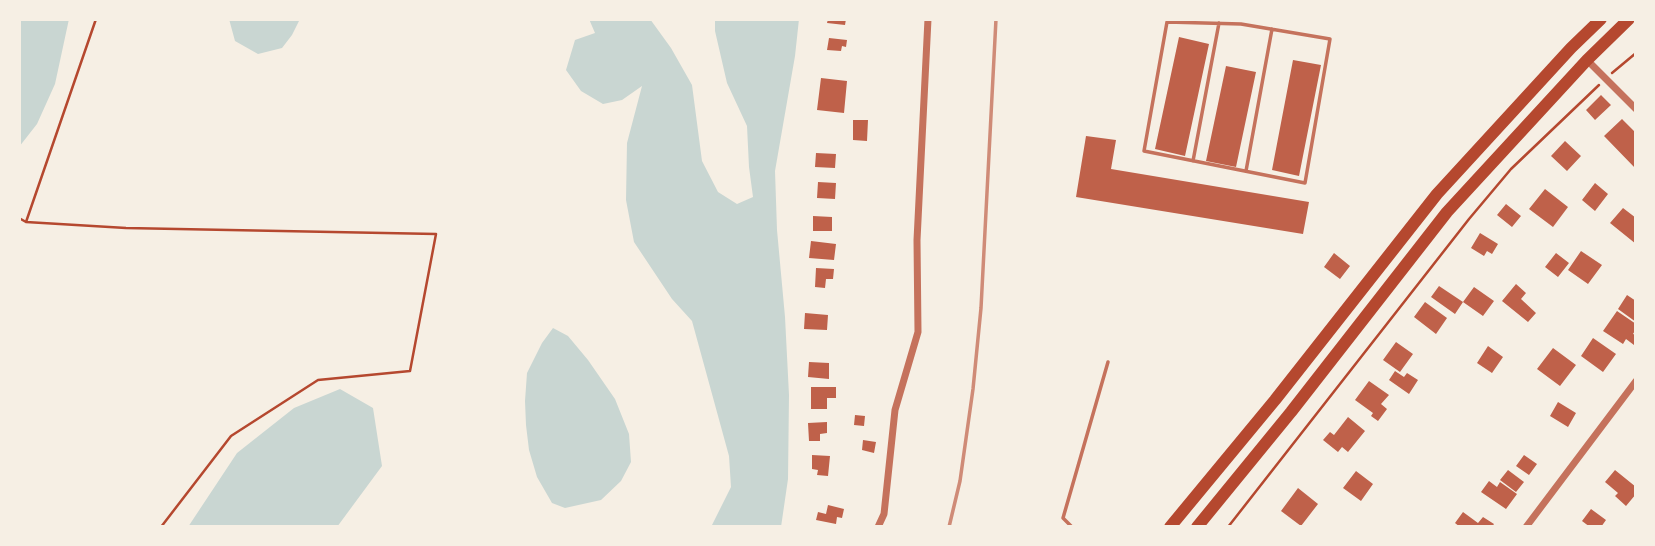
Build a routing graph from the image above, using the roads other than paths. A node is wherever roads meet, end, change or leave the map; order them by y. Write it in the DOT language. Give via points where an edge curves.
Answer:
graph roads {
  1 [pos="928,19"];
  2 [pos="1601,19"];
  3 [pos="1629,19"];
  4 [pos="1242,22"];
  5 [pos="1219,23"];
  6 [pos="1272,29"];
  7 [pos="1587,60"];
  8 [pos="1636,110"];
  9 [pos="1193,161"];
  10 [pos="1246,171"];
  11 [pos="1108,362"];
  12 [pos="1636,381"];
  13 [pos="878,527"];
  14 [pos="1073,527"];
  15 [pos="1170,527"];
  16 [pos="1197,527"];
  17 [pos="1526,527"];
  1 -- 13 [label="street" via="917,240 918,332 895,410 884,514"];
  2 -- 15 [label="main road" via="1437,194"];
  3 -- 7 [label="main road"];
  4 -- 5 [label="lane"];
  4 -- 6 [label="lane"];
  5 -- 9 [label="lane"];
  5 -- 9 [label="lane" via="1167,22 1144,152"];
  6 -- 10 [label="lane"];
  6 -- 10 [label="lane" via="1330,39 1305,183"];
  7 -- 8 [label="street"];
  7 -- 16 [label="main road" via="1447,212"];
  9 -- 10 [label="lane"];
  11 -- 14 [label="lane" via="1063,518"];
  12 -- 17 [label="street"];
}
